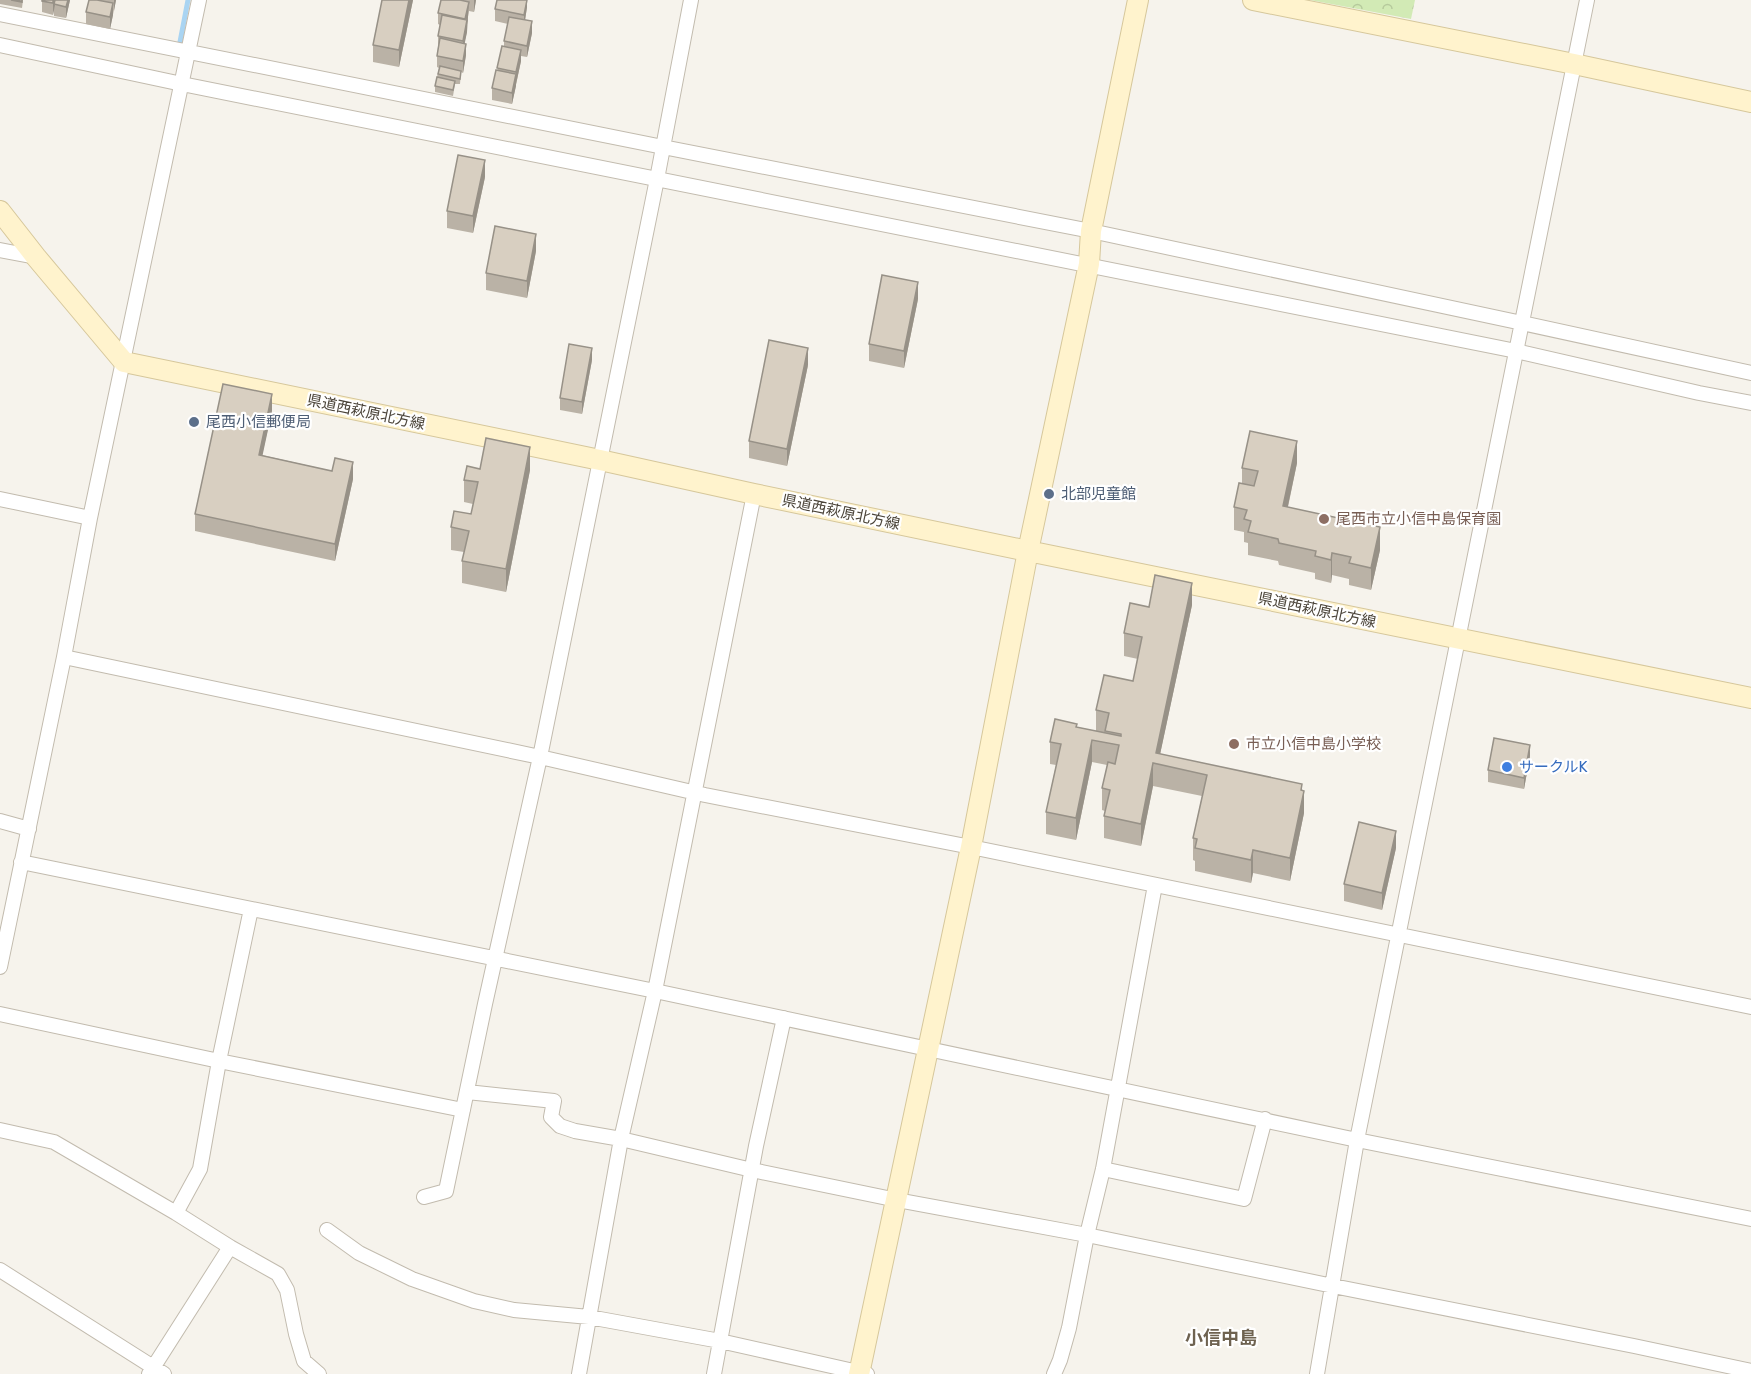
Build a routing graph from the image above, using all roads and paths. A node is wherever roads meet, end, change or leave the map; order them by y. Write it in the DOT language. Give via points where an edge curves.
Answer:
graph roads {
  1 [pos="199,0"];
  2 [pos="691,0"];
  3 [pos="1138,0"];
  4 [pos="1253,0"];
  5 [pos="1587,0"];
  6 [pos="0,14"];
  7 [pos="0,45"];
  8 [pos="189,51"];
  9 [pos="1574,64"];
  10 [pos="182,84"];
  11 [pos="1751,102"];
  12 [pos="663,147"];
  13 [pos="657,179"];
  14 [pos="0,211"];
  15 [pos="1091,231"];
  16 [pos="0,250"];
  17 [pos="36,257"];
  18 [pos="1089,264"];
  19 [pos="1522,322"];
  20 [pos="1516,351"];
  21 [pos="124,363"];
  22 [pos="1751,373"];
  23 [pos="1751,403"];
  24 [pos="600,460"];
  25 [pos="754,494"];
  26 [pos="0,500"];
  27 [pos="90,518"];
  28 [pos="1028,551"];
  29 [pos="1459,639"];
  30 [pos="64,657"];
  31 [pos="1751,698"];
  32 [pos="540,757"];
  33 [pos="693,792"];
  34 [pos="0,821"];
  35 [pos="29,829"];
  36 [pos="971,847"];
  37 [pos="21,862"];
  38 [pos="1155,885"];
  39 [pos="251,909"];
  40 [pos="1400,934"];
  41 [pos="2,942"];
  42 [pos="496,959"];
  43 [pos="0,967"];
  44 [pos="655,991"];
  45 [pos="1751,1007"];
  46 [pos="0,1014"];
  47 [pos="784,1018"];
  48 [pos="927,1049"];
  49 [pos="219,1061"];
  50 [pos="1118,1089"];
  51 [pos="467,1092"];
  52 [pos="463,1110"];
  53 [pos="1265,1119"];
  54 [pos="0,1130"];
  55 [pos="621,1139"];
  56 [pos="1357,1140"];
  57 [pos="1103,1169"];
  58 [pos="752,1170"];
  59 [pos="424,1197"];
  60 [pos="897,1200"];
  61 [pos="176,1212"];
  62 [pos="1751,1219"];
  63 [pos="327,1230"];
  64 [pos="1087,1235"];
  65 [pos="230,1247"];
  66 [pos="0,1270"];
  67 [pos="1333,1286"];
  68 [pos="590,1317"];
  69 [pos="720,1341"];
  70 [pos="1751,1371"];
  71 [pos="155,1372"];
  72 [pos="319,1374"];
  73 [pos="579,1374"];
  74 [pos="714,1374"];
  75 [pos="862,1374"];
  76 [pos="1054,1374"];
  77 [pos="1317,1374"];
  1 -- 8 [label="street"];
  2 -- 12 [label="street"];
  3 -- 15 [label="street"];
  4 -- 9 [label="street"];
  5 -- 9 [label="street"];
  6 -- 8 [label="street"];
  7 -- 10 [label="street"];
  8 -- 10 [label="street"];
  8 -- 12 [label="street"];
  9 -- 11 [label="street"];
  9 -- 19 [label="street"];
  10 -- 13 [label="street"];
  10 -- 21 [label="street"];
  12 -- 13 [label="street"];
  12 -- 15 [label="street"];
  13 -- 18 [label="street"];
  13 -- 24 [label="street"];
  14 -- 17 [label="street"];
  15 -- 18 [label="street"];
  15 -- 19 [label="street"];
  16 -- 17 [label="street"];
  17 -- 21 [label="street"];
  18 -- 20 [label="street"];
  18 -- 28 [label="street"];
  19 -- 20 [label="street"];
  19 -- 22 [label="street"];
  20 -- 23 [label="street"];
  20 -- 29 [label="street"];
  21 -- 24 [label="street, 県道西萩原北方線"];
  21 -- 27 [label="street"];
  24 -- 25 [label="street, 県道西萩原北方線"];
  24 -- 32 [label="street"];
  25 -- 28 [label="street, 県道西萩原北方線"];
  25 -- 33 [label="street"];
  26 -- 27 [label="street"];
  27 -- 30 [label="street"];
  28 -- 29 [label="street, 県道西萩原北方線"];
  28 -- 36 [label="street"];
  29 -- 31 [label="street, 県道西萩原北方線"];
  29 -- 40 [label="street"];
  30 -- 32 [label="street"];
  30 -- 35 [label="street"];
  32 -- 33 [label="street"];
  32 -- 42 [label="street"];
  33 -- 36 [label="street"];
  33 -- 44 [label="street"];
  34 -- 35 [label="street"];
  35 -- 37 [label="street"];
  36 -- 38 [label="street"];
  36 -- 48 [label="street"];
  37 -- 39 [label="street"];
  37 -- 41 [label="street"];
  38 -- 40 [label="street"];
  38 -- 50 [label="street"];
  39 -- 42 [label="street"];
  39 -- 49 [label="street"];
  40 -- 45 [label="street"];
  40 -- 56 [label="street"];
  41 -- 43 [label="street"];
  42 -- 44 [label="street"];
  42 -- 51 [label="street"];
  44 -- 47 [label="street"];
  44 -- 55 [label="street"];
  46 -- 49 [label="street"];
  47 -- 48 [label="street"];
  47 -- 58 [label="street"];
  48 -- 50 [label="street"];
  48 -- 60 [label="street"];
  49 -- 52 [label="street"];
  49 -- 61 [label="street" via="200,1169"];
  50 -- 53 [label="street"];
  50 -- 57 [label="street"];
  51 -- 52 [label="street"];
  51 -- 55 [label="street" via="554,1101 550,1117 560,1126"];
  52 -- 59 [label="street" via="446,1191"];
  53 -- 56 [label="street"];
  53 -- 57 [label="street" via="1244,1198"];
  54 -- 61 [label="street" via="54,1142"];
  55 -- 58 [label="street"];
  55 -- 68 [label="street"];
  56 -- 62 [label="street"];
  56 -- 67 [label="street"];
  57 -- 64 [label="street"];
  58 -- 60 [label="street"];
  58 -- 69 [label="street"];
  60 -- 64 [label="street"];
  60 -- 75 [label="street"];
  61 -- 65 [label="street"];
  63 -- 68 [label="street" via="391,1269 474,1301 514,1310"];
  64 -- 67 [label="street"];
  64 -- 76 [label="street" via="1069,1328"];
  65 -- 71 [label="street"];
  65 -- 72 [label="street" via="278,1275 287,1290 304,1361"];
  66 -- 71 [label="street"];
  67 -- 70 [label="street"];
  67 -- 77 [label="street"];
  68 -- 69 [label="street"];
  68 -- 73 [label="street"];
  69 -- 74 [label="street"];
  69 -- 75 [label="street"];
}
